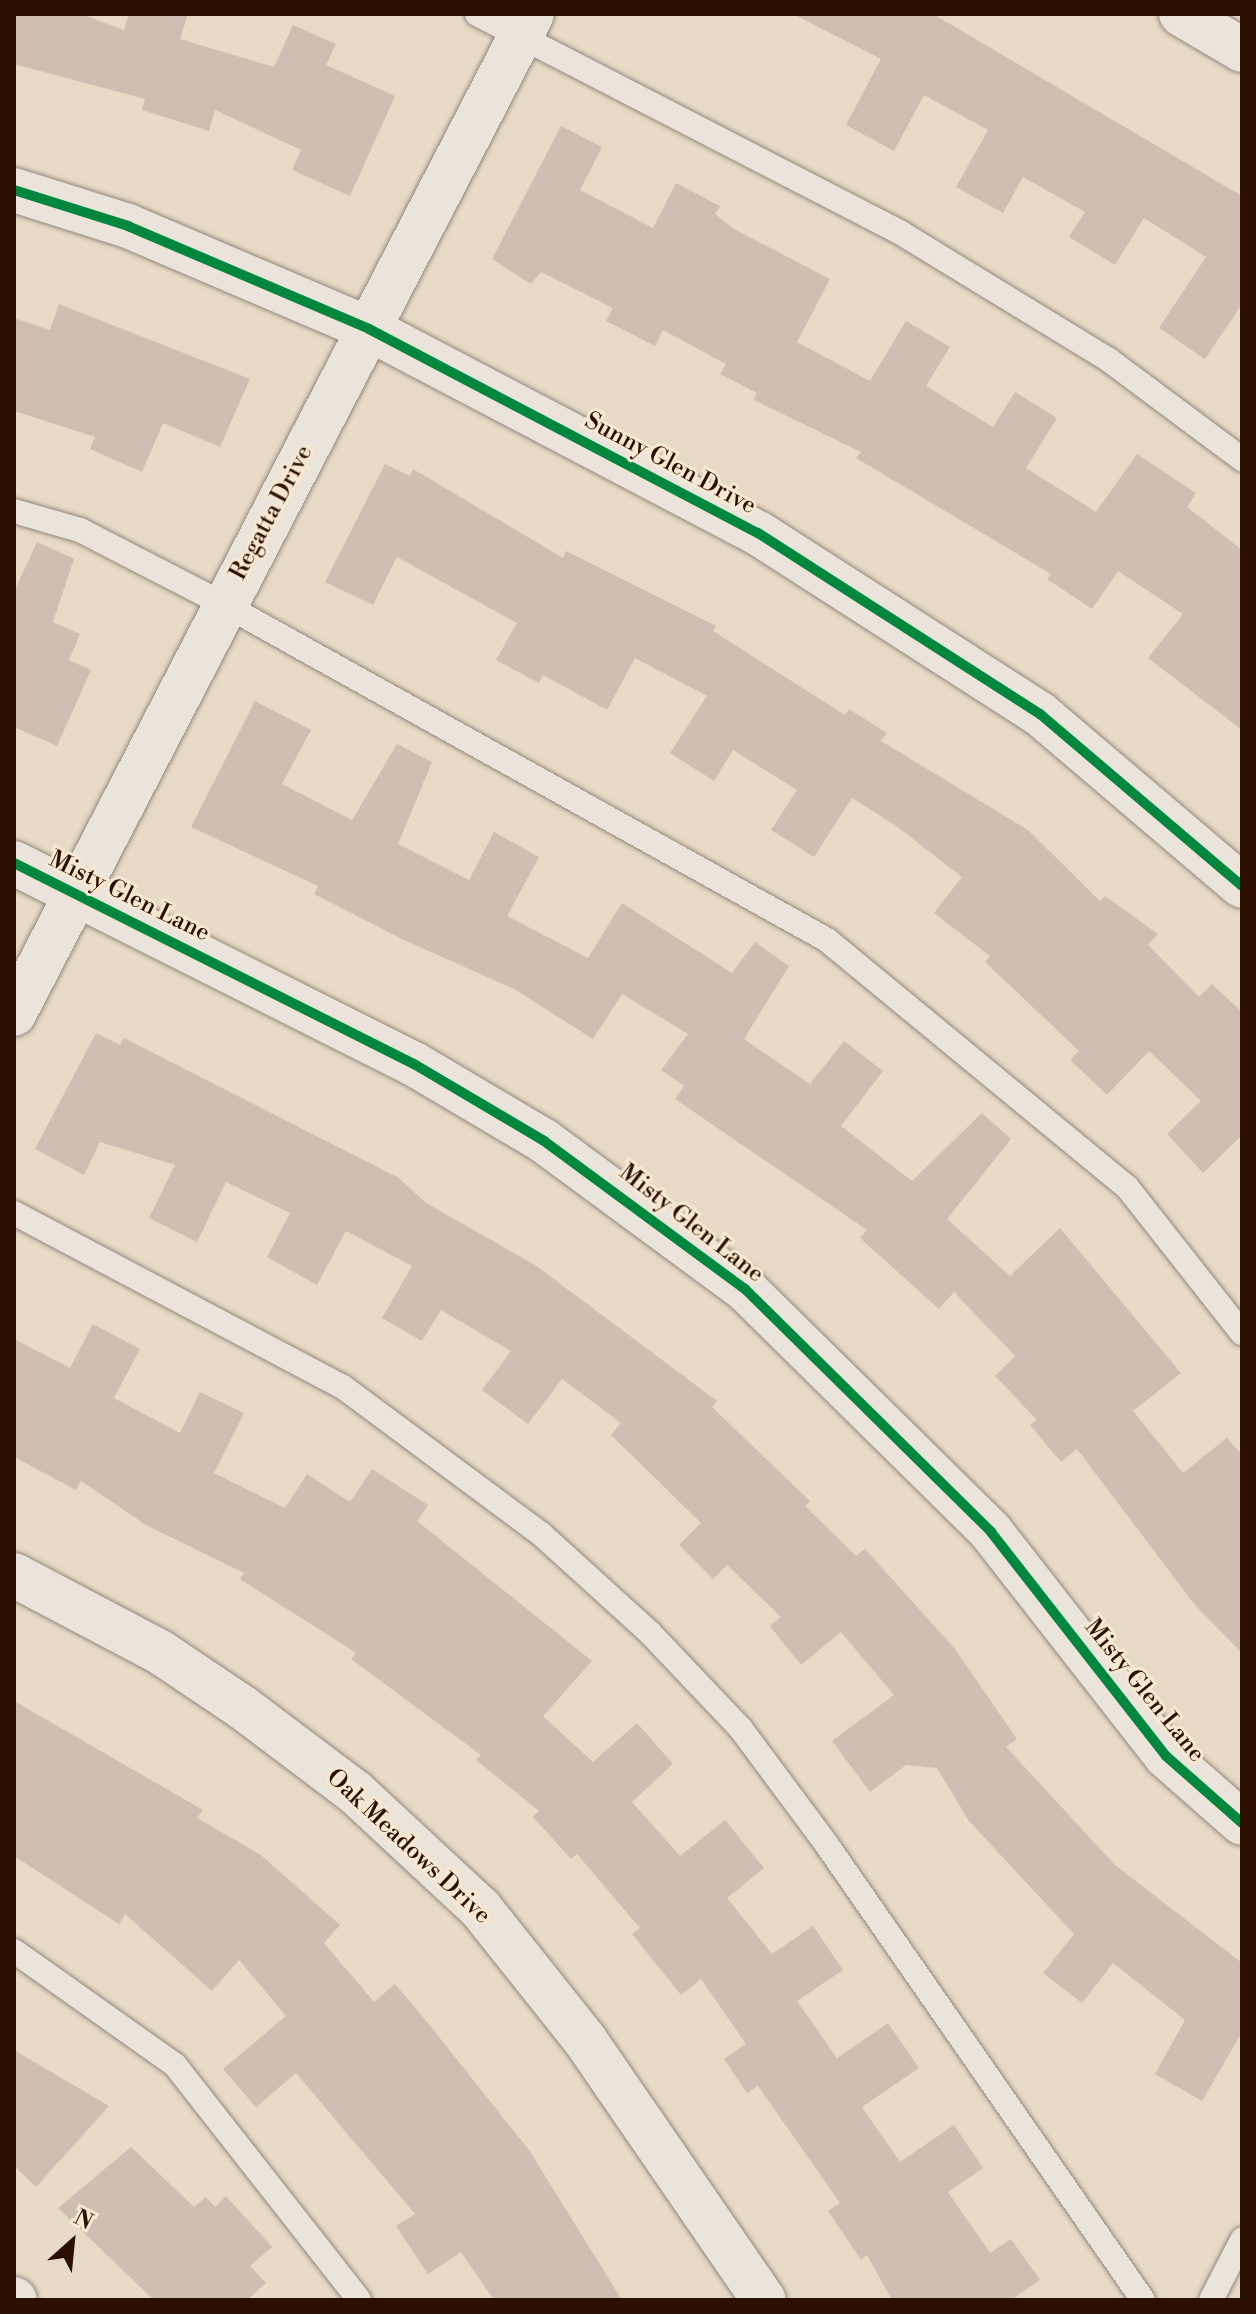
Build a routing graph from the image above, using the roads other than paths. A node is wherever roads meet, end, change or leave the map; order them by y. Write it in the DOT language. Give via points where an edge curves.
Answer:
graph roads {
  1 [pos="477,14"];
  2 [pos="1193,17"];
  3 [pos="526,25"];
  4 [pos="1242,50"];
  5 [pos="14,190"];
  6 [pos="369,329"];
  7 [pos="1242,459"];
  8 [pos="14,511"];
  9 [pos="225,605"];
  10 [pos="14,863"];
  11 [pos="1242,886"];
  12 [pos="77,891"];
  13 [pos="14,1014"];
  14 [pos="14,1213"];
  15 [pos="1242,1333"];
  16 [pos="14,1575"];
  17 [pos="1242,1823"];
  18 [pos="14,1951"];
  19 [pos="1242,2240"];
  20 [pos="359,2300"];
  21 [pos="764,2300"];
  22 [pos="1143,2300"];
  23 [pos="1211,2300"];
  1 -- 3 [label="lane"];
  2 -- 4 [label="street"];
  3 -- 6 [label="street, Regatta Drive"];
  3 -- 7 [label="lane" via="1011,297"];
  5 -- 6 [label="street, Sunny Glen Drive" via="128,226"];
  6 -- 9 [label="street, Regatta Drive"];
  6 -- 11 [label="street, Sunny Glen Drive" via="758,533 1040,714"];
  8 -- 9 [label="lane" via="80,530"];
  9 -- 12 [label="street, Regatta Drive"];
  9 -- 15 [label="lane" via="827,940 1127,1187"];
  10 -- 12 [label="street, Misty Glen Lane"];
  12 -- 13 [label="street, Regatta Drive"];
  12 -- 17 [label="street, Misty Glen Lane" via="414,1064 544,1141 745,1289 991,1532 1166,1756"];
  14 -- 22 [label="lane" via="343,1387 541,1534 650,1633 741,1729 827,1845"];
  16 -- 21 [label="street, Oak Meadows Drive" via="160,1652 242,1707 355,1792 480,1908 585,2040"];
  18 -- 20 [label="lane" via="175,2065"];
  19 -- 23 [label="lane"];
}
